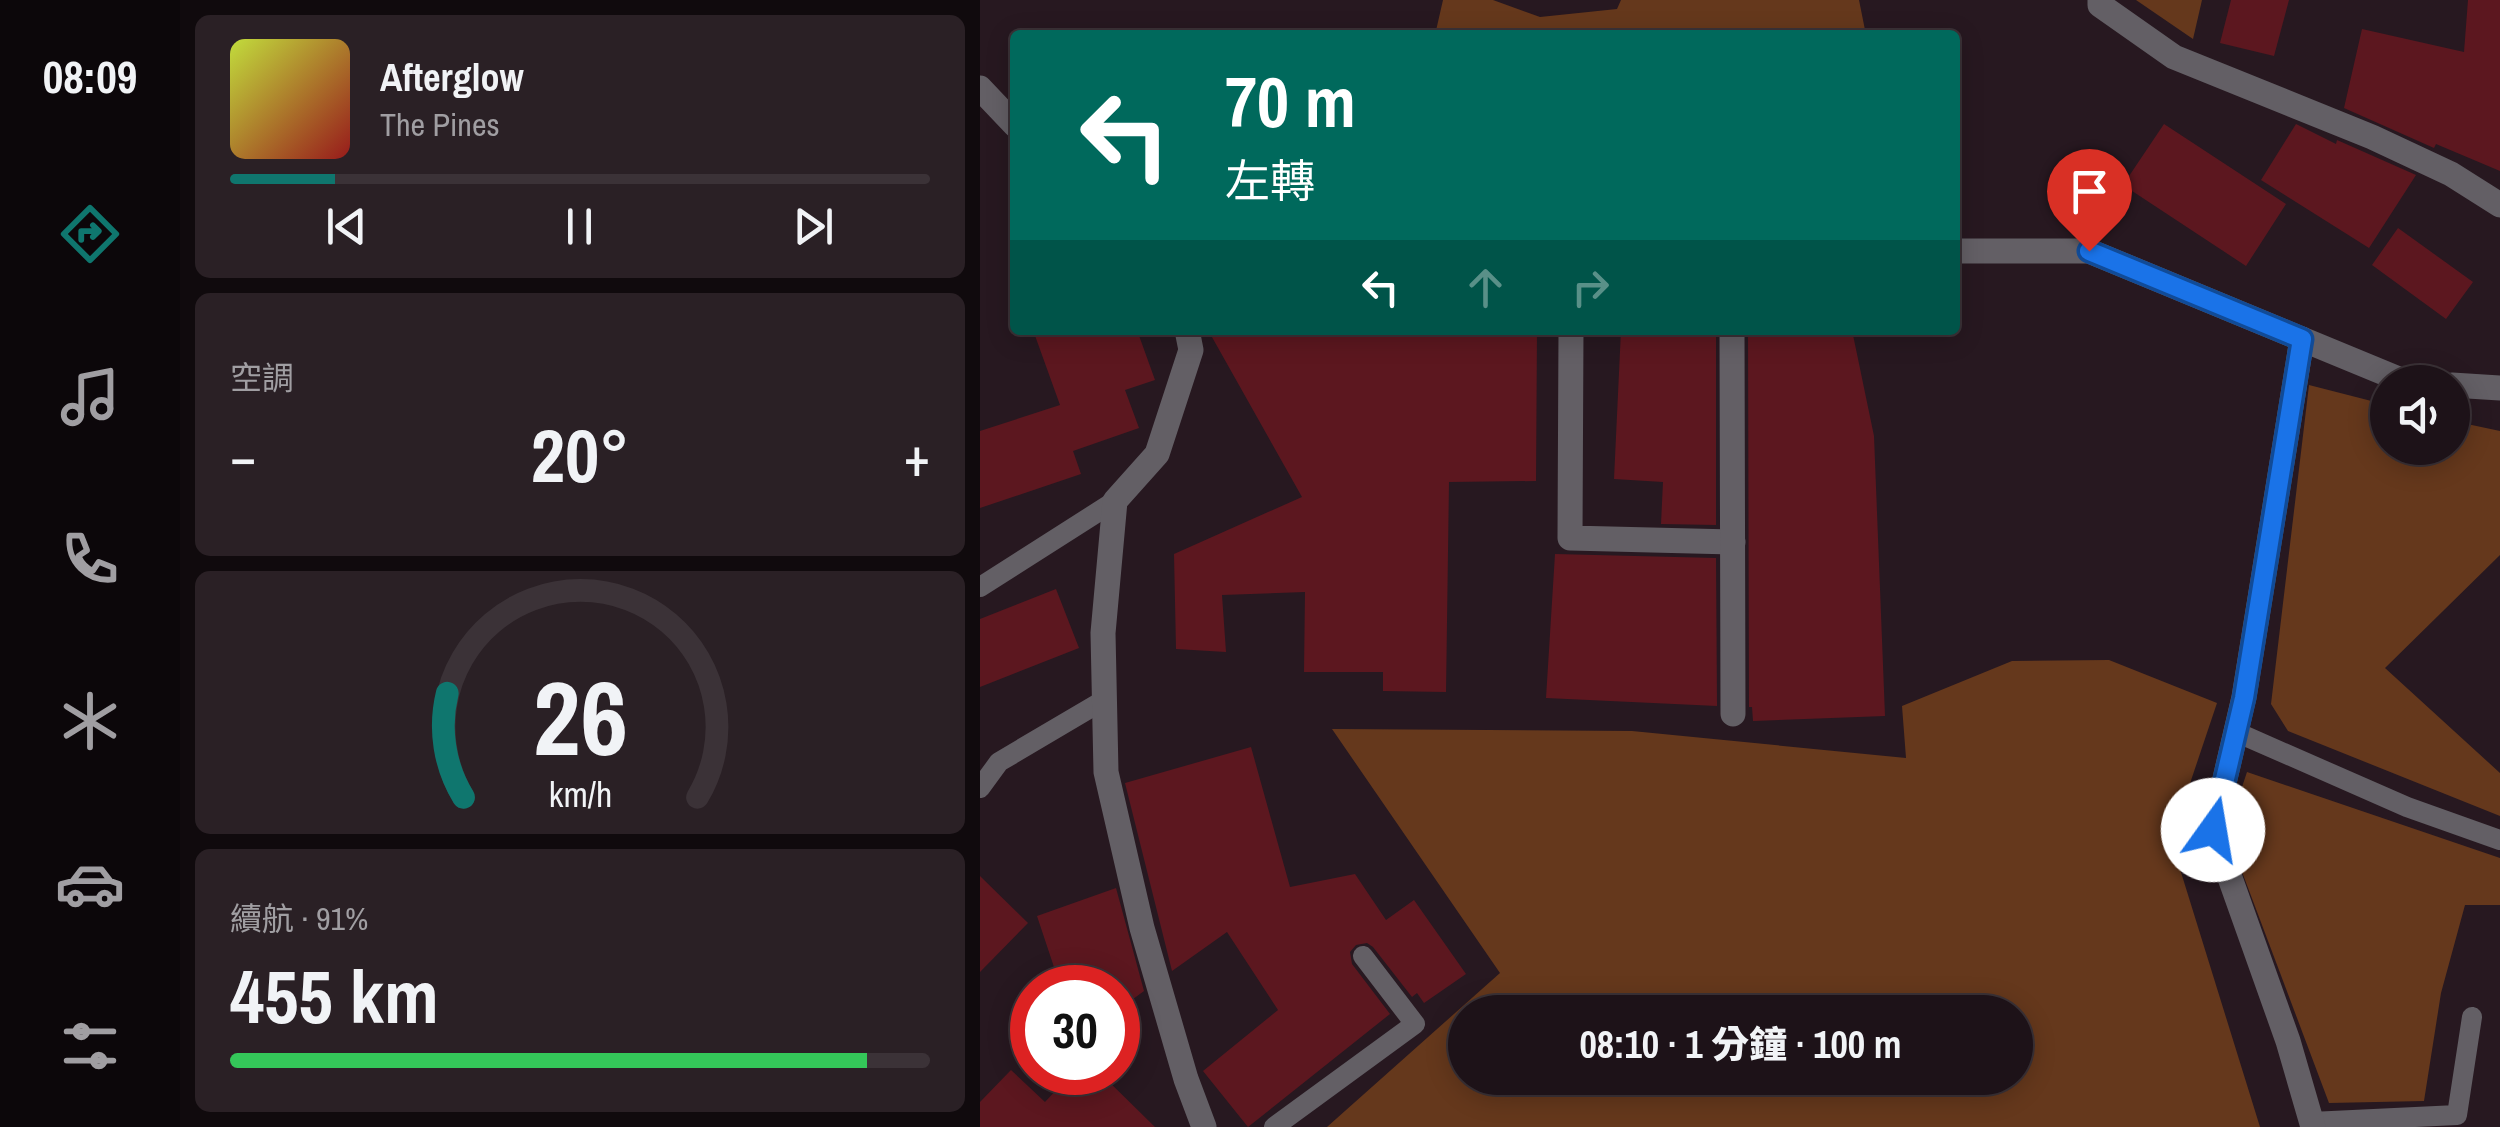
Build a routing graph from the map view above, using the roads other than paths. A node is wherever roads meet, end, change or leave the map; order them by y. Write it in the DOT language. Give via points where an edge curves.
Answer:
graph roads {
  1 [pos="2100,0"];
  2 [pos="980,88"];
  3 [pos="1010,120"];
  4 [pos="2500,205"];
  5 [pos="1960,251"];
  6 [pos="1188,335"];
  7 [pos="1570,335"];
  8 [pos="1732,335"];
  9 [pos="2302,339"];
  10 [pos="2370,367"];
  11 [pos="2470,387"];
  12 [pos="2500,388"];
  13 [pos="1115,501"];
  14 [pos="1733,542"];
  15 [pos="980,587"];
  16 [pos="1104,700"];
  17 [pos="1733,714"];
  18 [pos="2236,732"];
  19 [pos="980,788"];
  20 [pos="2500,840"];
  21 [pos="1362,956"];
  22 [pos="2472,1017"];
  23 [pos="2312,1125"];
  24 [pos="1204,1127"];
  25 [pos="1274,1127"];
  1 -- 4 [label="street" via="2174,58 2372,136"];
  2 -- 3 [label="street"];
  5 -- 9 [label="street" via="2089,251"];
  6 -- 13 [label="street" via="1191,350 1157,454"];
  7 -- 14 [label="street" via="1570,538"];
  8 -- 14 [label="street"];
  9 -- 10 [label="street"];
  9 -- 18 [label="street"];
  11 -- 12 [label="street"];
  13 -- 15 [label="lane"];
  13 -- 16 [label="street"];
  14 -- 17 [label="street"];
  16 -- 19 [label="lane" via="999,762"];
  16 -- 24 [label="street" via="1106,772 1142,928"];
  18 -- 20 [label="lane"];
  18 -- 23 [label="street" via="2213,830"];
  21 -- 25 [label="lane" via="1415,1024"];
  22 -- 23 [label="lane" via="2457,1115"];
}
